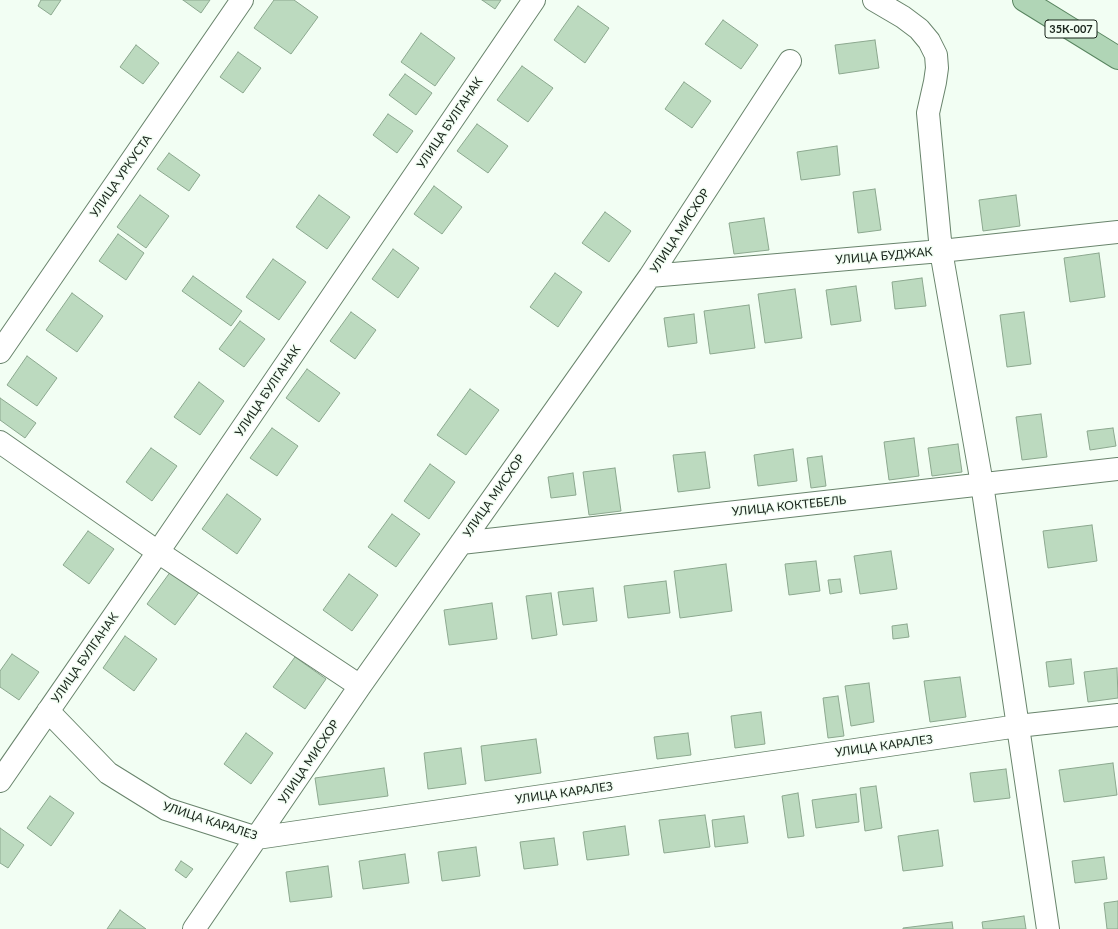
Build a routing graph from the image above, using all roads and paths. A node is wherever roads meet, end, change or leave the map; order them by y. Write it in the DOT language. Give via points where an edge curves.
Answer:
graph roads {
  1 [pos="242,0"];
  2 [pos="534,0"];
  3 [pos="874,0"];
  4 [pos="1024,0"];
  5 [pos="1118,58"];
  6 [pos="790,61"];
  7 [pos="1118,232"];
  8 [pos="941,251"];
  9 [pos="650,276"];
  10 [pos="0,352"];
  11 [pos="0,442"];
  12 [pos="1118,469"];
  13 [pos="982,484"];
  14 [pos="461,543"];
  15 [pos="158,552"];
  16 [pos="360,686"];
  17 [pos="48,711"];
  18 [pos="1118,715"];
  19 [pos="1018,726"];
  20 [pos="0,781"];
  21 [pos="257,838"];
  22 [pos="194,929"];
  23 [pos="1048,929"];
  1 -- 10 [label="street, УЛИЦА УРКУСТА"];
  2 -- 15 [label="street, УЛИЦА БУЛГАНАК"];
  3 -- 8 [label="street" via="919,29 936,55 936,75 928,113"];
  4 -- 5 [label="main road, 35К-007"];
  6 -- 9 [label="street, УЛИЦА МИСХОР"];
  7 -- 8 [label="street, УЛИЦА БУДЖАК"];
  8 -- 9 [label="street, УЛИЦА БУДЖАК"];
  8 -- 13 [label="street"];
  9 -- 14 [label="street, УЛИЦА МИСХОР"];
  11 -- 15 [label="street"];
  12 -- 13 [label="street, УЛИЦА КОКТЕБЕЛЬ"];
  13 -- 14 [label="street, УЛИЦА КОКТЕБЕЛЬ"];
  13 -- 19 [label="street"];
  14 -- 16 [label="street, УЛИЦА МИСХОР"];
  15 -- 16 [label="street"];
  15 -- 17 [label="street, УЛИЦА БУЛГАНАК"];
  16 -- 21 [label="street, УЛИЦА МИСХОР"];
  17 -- 20 [label="street, УЛИЦА БУЛГАНАК"];
  17 -- 21 [label="street, УЛИЦА КАРАЛЕЗ" via="108,773 166,809"];
  18 -- 19 [label="street, УЛИЦА КАРАЛЕЗ"];
  19 -- 21 [label="street, УЛИЦА КАРАЛЕЗ"];
  19 -- 23 [label="street"];
  21 -- 22 [label="street, УЛИЦА МИСХОР"];
}
